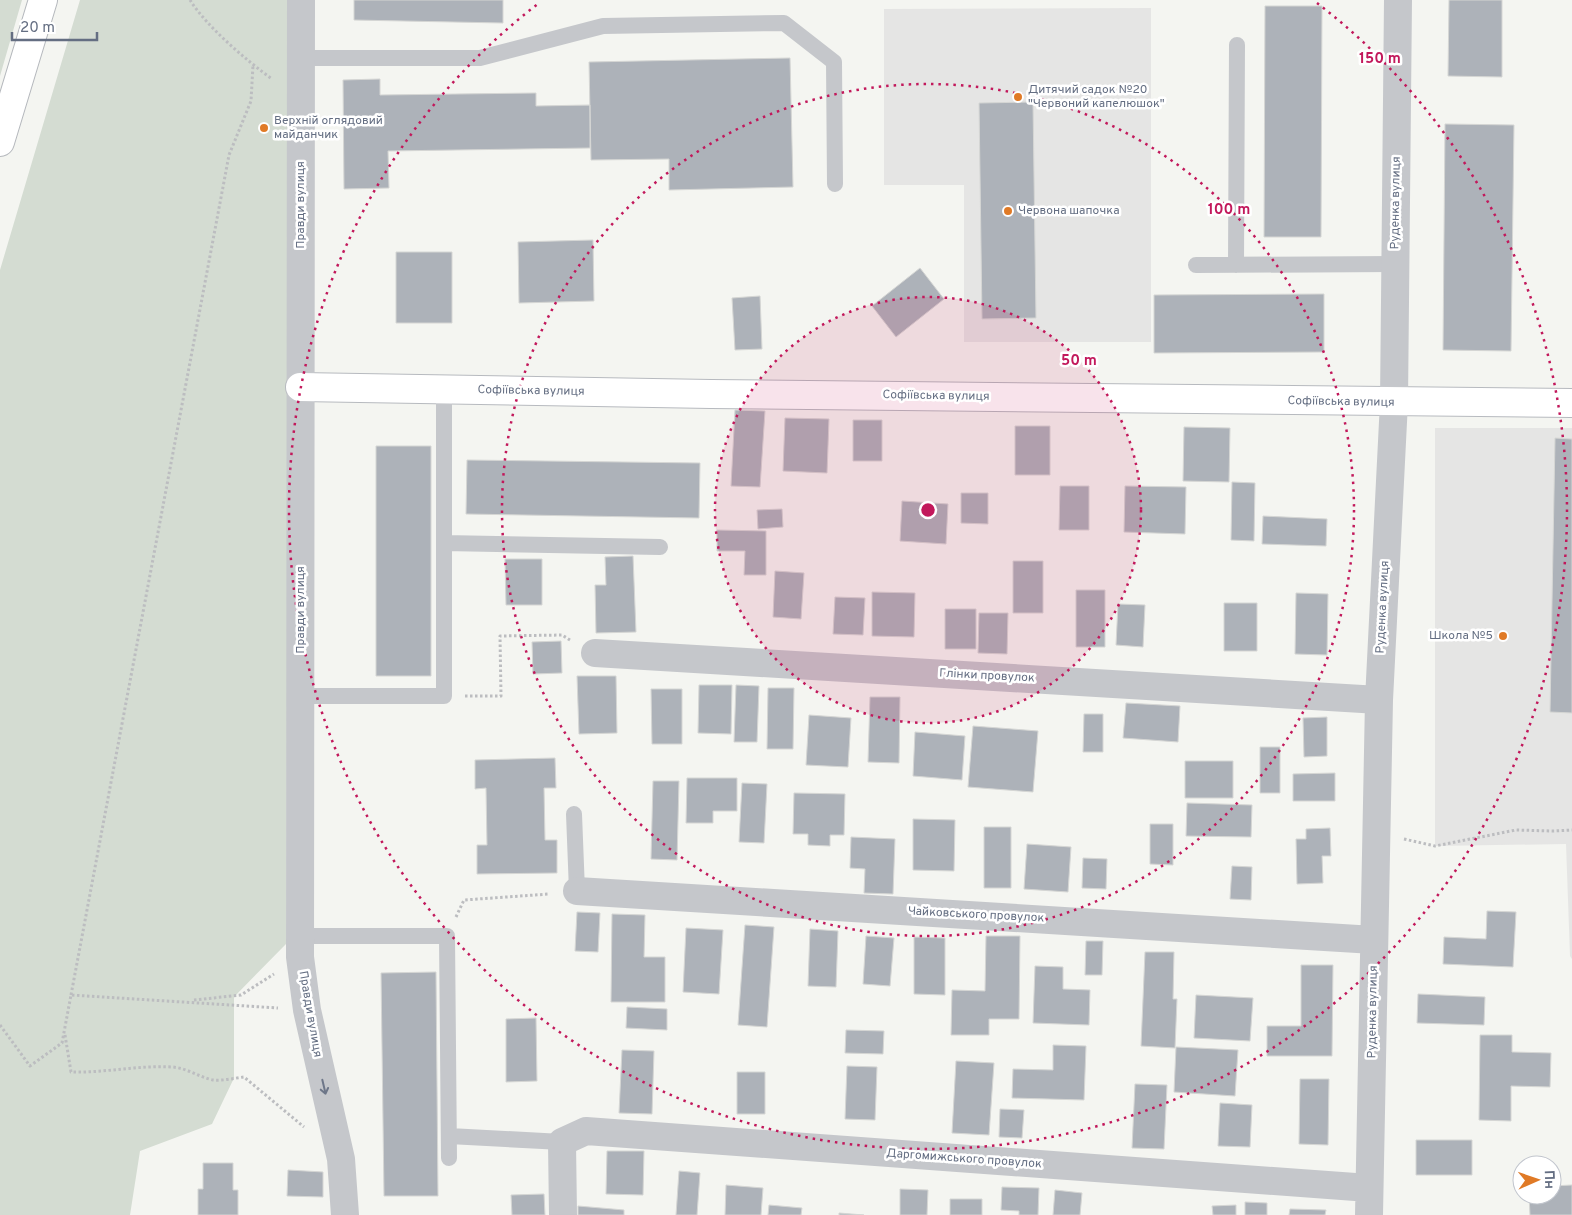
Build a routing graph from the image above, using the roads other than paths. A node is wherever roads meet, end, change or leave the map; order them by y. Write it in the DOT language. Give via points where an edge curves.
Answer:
graph roads {
  1 [pos="43,0"];
  2 [pos="301,0"];
  3 [pos="1398,0"];
  4 [pos="1236,44"];
  5 [pos="301,58"];
  6 [pos="0,142"];
  7 [pos="834,184"];
  8 [pos="1395,264"];
  9 [pos="1196,265"];
  10 [pos="1236,265"];
  11 [pos="300,387"];
  12 [pos="444,389"];
  13 [pos="1394,402"];
  14 [pos="1572,403"];
  15 [pos="444,544"];
  16 [pos="660,547"];
  17 [pos="595,653"];
  18 [pos="301,696"];
  19 [pos="1379,700"];
  20 [pos="574,814"];
  21 [pos="578,891"];
  22 [pos="1374,940"];
  23 [pos="300,946"];
  24 [pos="449,1136"];
  25 [pos="562,1142"];
  26 [pos="449,1158"];
  27 [pos="1369,1188"];
  28 [pos="345,1215"];
  29 [pos="563,1215"];
  30 [pos="1369,1215"];
  1 -- 6 [label="street"];
  2 -- 5 [label="street, Правди вулиця"];
  3 -- 8 [label="street, Руденка вулиця"];
  4 -- 10 [label="lane"];
  5 -- 7 [label="lane" via="480,58 603,26 784,23 834,62"];
  5 -- 11 [label="street, Правди вулиця"];
  8 -- 10 [label="lane"];
  8 -- 13 [label="street, Руденка вулиця"];
  9 -- 10 [label="lane"];
  11 -- 12 [label="street, Софіївська вулиця"];
  11 -- 18 [label="street, Правди вулиця"];
  12 -- 13 [label="street, Софіївська вулиця"];
  12 -- 15 [label="lane"];
  13 -- 14 [label="street, Софіївська вулиця"];
  13 -- 19 [label="street, Руденка вулиця"];
  15 -- 16 [label="lane"];
  15 -- 18 [label="lane" via="444,696"];
  17 -- 19 [label="street, Глінки провулок"];
  18 -- 23 [label="street, Правди вулиця"];
  19 -- 22 [label="street, Руденка вулиця"];
  20 -- 21 [label="lane"];
  21 -- 22 [label="street, Чайковського провулок"];
  22 -- 27 [label="street, Руденка вулиця"];
  23 -- 24 [label="lane" via="447,936"];
  23 -- 28 [label="street, Правди вулиця, one-way" via="307,1010 340,1159"];
  24 -- 25 [label="lane"];
  24 -- 26 [label="lane"];
  25 -- 27 [label="street, Даргомижського провулок" via="586,1132"];
  25 -- 29 [label="street"];
  27 -- 30 [label="street, Руденка вулиця"];
}
